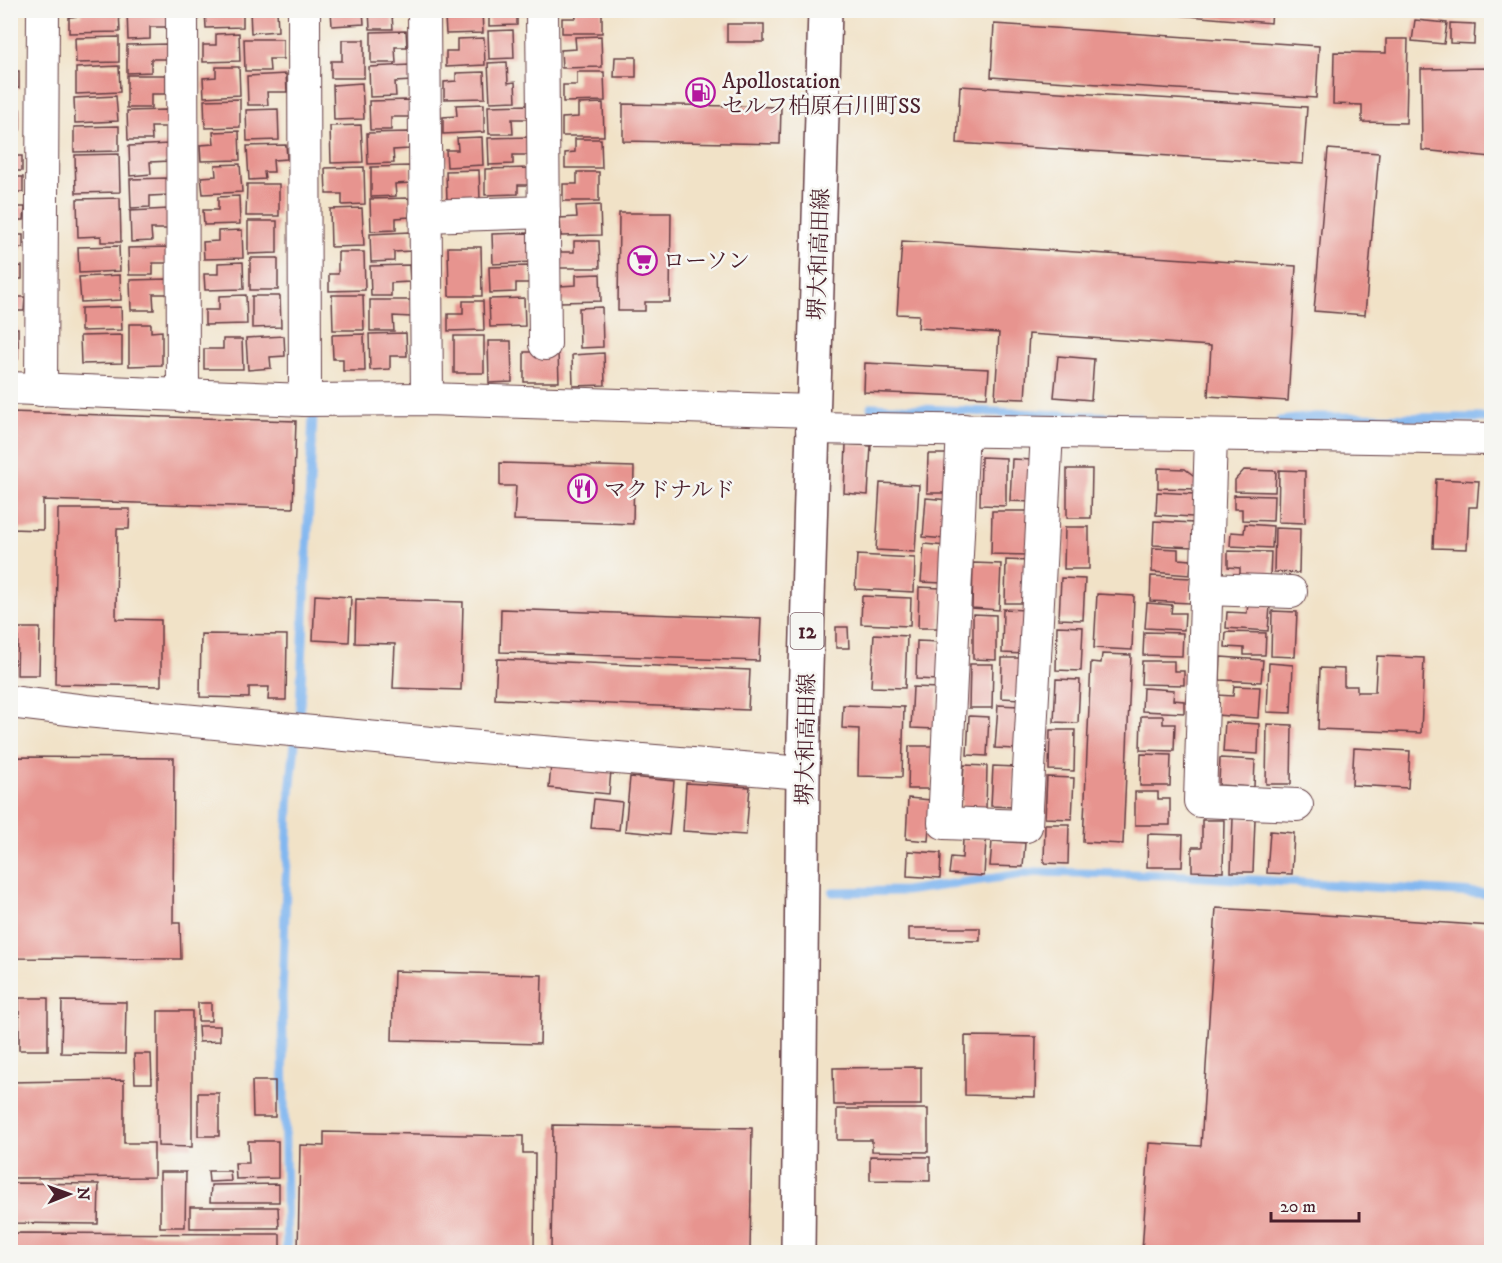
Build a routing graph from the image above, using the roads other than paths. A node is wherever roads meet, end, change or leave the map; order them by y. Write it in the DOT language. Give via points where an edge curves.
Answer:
graph roads {
  1 [pos="44,10"];
  2 [pos="182,10"];
  3 [pos="304,10"];
  4 [pos="424,10"];
  5 [pos="542,10"];
  6 [pos="825,10"];
  7 [pos="544,212"];
  8 [pos="425,216"];
  9 [pos="545,344"];
  10 [pos="10,388"];
  11 [pos="41,390"];
  12 [pos="183,396"];
  13 [pos="427,399"];
  14 [pos="305,400"];
  15 [pos="813,419"];
  16 [pos="963,430"];
  17 [pos="1047,432"];
  18 [pos="1211,435"];
  19 [pos="1491,439"];
  20 [pos="1206,588"];
  21 [pos="1291,592"];
  22 [pos="10,702"];
  23 [pos="803,773"];
  24 [pos="1297,805"];
  25 [pos="798,1252"];
  1 -- 11 [label="street"];
  2 -- 12 [label="street"];
  3 -- 14 [label="street"];
  4 -- 8 [label="street"];
  5 -- 7 [label="street"];
  6 -- 15 [label="main road, 堺大和高田線 / 12"];
  7 -- 8 [label="street"];
  7 -- 9 [label="street"];
  8 -- 13 [label="street"];
  10 -- 11 [label="street"];
  11 -- 12 [label="street"];
  12 -- 14 [label="street"];
  13 -- 14 [label="street"];
  13 -- 15 [label="street"];
  15 -- 16 [label="street"];
  15 -- 23 [label="main road, 堺大和高田線 / 12"];
  16 -- 17 [label="street"];
  16 -- 17 [label="street" via="944,822 1026,826"];
  17 -- 18 [label="street"];
  18 -- 19 [label="street"];
  18 -- 20 [label="street"];
  20 -- 21 [label="street"];
  20 -- 24 [label="street" via="1200,801"];
  22 -- 23 [label="street"];
  23 -- 25 [label="main road, 堺大和高田線 / 12"];
}
